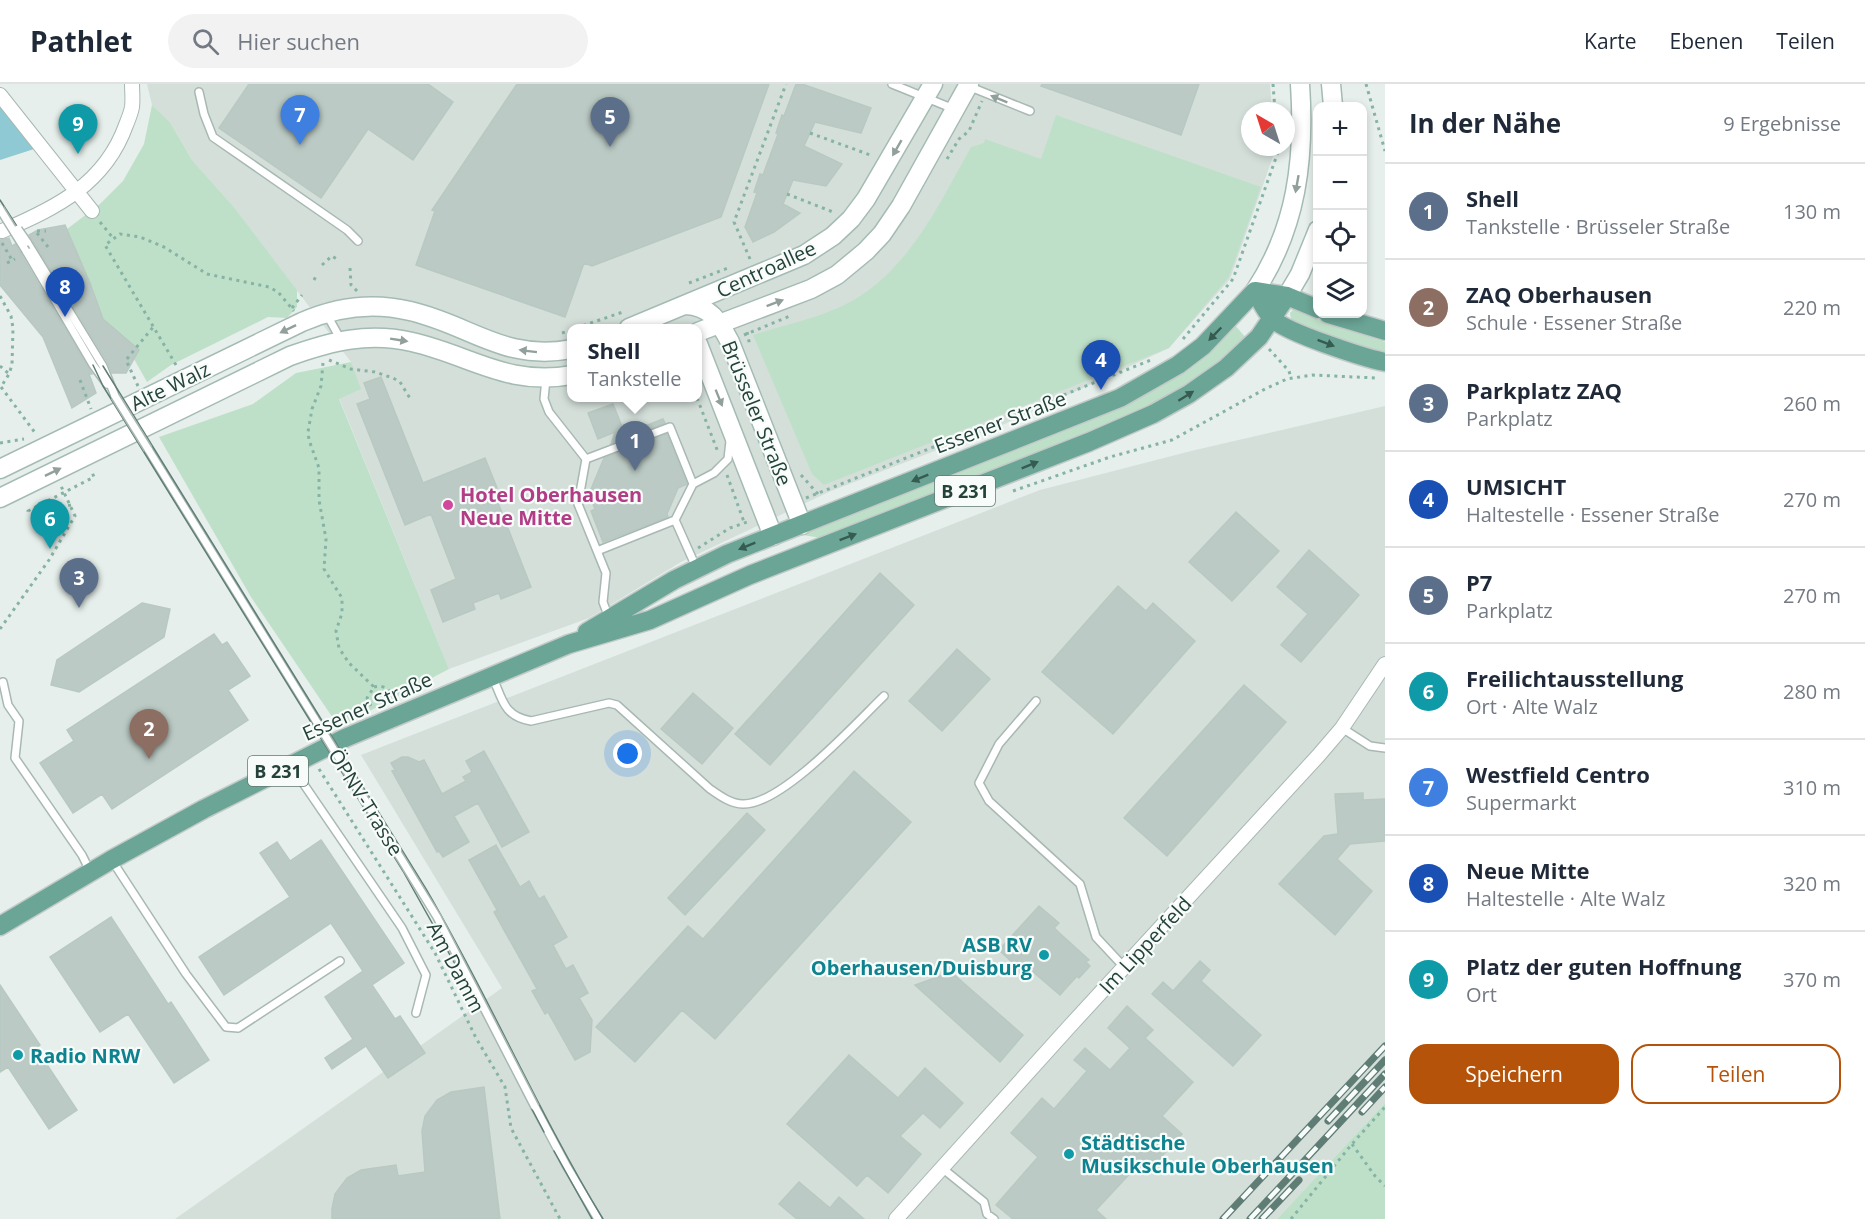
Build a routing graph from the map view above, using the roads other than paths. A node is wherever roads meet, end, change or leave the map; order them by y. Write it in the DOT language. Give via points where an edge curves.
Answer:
graph roads {
  1 [pos="132,84"];
  2 [pos="892,84"];
  3 [pos="1300,84"];
  4 [pos="1331,84"];
  5 [pos="967,85"];
  6 [pos="929,91"];
  7 [pos="199,92"];
  8 [pos="0,94"];
  9 [pos="1333,102"];
  10 [pos="956,110"];
  11 [pos="1030,111"];
  12 [pos="77,192"];
  13 [pos="0,206"];
  14 [pos="92,211"];
  15 [pos="2,237"];
  16 [pos="1313,240"];
  17 [pos="358,241"];
  18 [pos="1255,291"];
  19 [pos="1287,296"];
  20 [pos="694,306"];
  21 [pos="1313,307"];
  22 [pos="334,311"];
  23 [pos="1341,318"];
  24 [pos="1272,320"];
  25 [pos="641,324"];
  26 [pos="694,324"];
  27 [pos="720,324"];
  28 [pos="702,331"];
  29 [pos="1385,331"];
  30 [pos="341,340"];
  31 [pos="567,350"];
  32 [pos="702,354"];
  33 [pos="1384,370"];
  34 [pos="567,376"];
  35 [pos="546,379"];
  36 [pos="732,430"];
  37 [pos="586,459"];
  38 [pos="0,469"];
  39 [pos="693,484"];
  40 [pos="0,498"];
  41 [pos="675,520"];
  42 [pos="801,525"];
  43 [pos="773,536"];
  44 [pos="597,551"];
  45 [pos="794,558"];
  46 [pos="697,568"];
  47 [pos="609,618"];
  48 [pos="569,644"];
  49 [pos="1385,664"];
  50 [pos="492,676"];
  51 [pos="3,682"];
  52 [pos="884,696"];
  53 [pos="1036,701"];
  54 [pos="1342,728"];
  55 [pos="1385,748"];
  56 [pos="290,765"];
  57 [pos="111,860"];
  58 [pos="90,872"];
  59 [pos="0,926"];
  60 [pos="340,961"];
  61 [pos="1124,968"];
  62 [pos="416,1013"];
  63 [pos="942,1168"];
  64 [pos="598,1219"];
  65 [pos="896,1219"];
  66 [pos="994,1219"];
  1 -- 12 [label="street" via="132,107 122,135 109,160"];
  2 -- 6 [label="lane"];
  3 -- 18 [label="street, one-way" via="1302,135 1297,183 1279,248"];
  4 -- 9 [label="street"];
  5 -- 10 [label="street, Centroallee"];
  11 -- 5 [label="lane, one-way"];
  6 -- 10 [label="lane"];
  6 -- 20 [label="street, Centroallee, one-way" via="866,199 841,228 804,255"];
  7 -- 17 [label="lane" via="213,137"];
  8 -- 12 [label="street"];
  27 -- 10 [label="street, Centroallee, one-way" via="818,286 866,250 901,206"];
  12 -- 14 [label="street"];
  12 -- 15 [label="street"];
  13 -- 64 [label="lane, ÖPNV-Trasse, bridge" via="93,365 437,917"];
  16 -- 19 [label="street"];
  18 -- 19 [label="main road"];
  18 -- 24 [label="main road"];
  18 -- 42 [label="main road, Essener Straße / B 231, one-way" via="1203,345 1130,393"];
  19 -- 21 [label="main road"];
  19 -- 24 [label="main road, Essener Straße / B 231"];
  20 -- 25 [label="street, Centroallee"];
  20 -- 26 [label="street"];
  20 -- 27 [label="street, Brüsseler Straße" via="710,312"];
  22 -- 30 [label="lane"];
  31 -- 22 [label="street, one-way" via="522,351 497,345 410,311 382,307"];
  22 -- 38 [label="street, Alte Walz, one-way" via="302,322 144,399 40,442"];
  23 -- 29 [label="main road"];
  24 -- 33 [label="main road, one-way"];
  45 -- 24 [label="main road, Essener Straße / B 231, one-way" via="1153,414 1226,368"];
  27 -- 28 [label="street, Centroallee"];
  27 -- 42 [label="street, Brüsseler Straße"];
  30 -- 35 [label="street, one-way" via="410,341 507,374"];
  40 -- 30 [label="street, Alte Walz, one-way" via="290,356"];
  32 -- 36 [label="street, Brüsseler Straße, one-way"];
  34 -- 35 [label="street"];
  35 -- 37 [label="lane" via="544,399 549,411"];
  36 -- 39 [label="lane" via="728,459 714,473"];
  36 -- 43 [label="street, Brüsseler Straße"];
  37 -- 39 [label="lane" via="670,427"];
  37 -- 44 [label="lane" via="578,504"];
  39 -- 41 [label="lane"];
  41 -- 44 [label="lane"];
  41 -- 46 [label="lane"];
  42 -- 43 [label="main road, Essener Straße / B 231"];
  42 -- 45 [label="main road"];
  43 -- 45 [label="main road"];
  43 -- 46 [label="main road, Essener Straße / B 231, one-way"];
  44 -- 47 [label="lane" via="606,573 603,602"];
  45 -- 48 [label="main road, Essener Straße / B 231" via="650,620"];
  46 -- 47 [label="main road, Essener Straße / B 231"];
  47 -- 48 [label="main road, Essener Straße / B 231"];
  48 -- 50 [label="main road, Essener Straße / B 231"];
  49 -- 54 [label="street, Im Lipperfeld"];
  50 -- 52 [label="lane" via="506,708 518,719 531,722 597,705 617,705 710,789 743,804 787,786"];
  50 -- 56 [label="main road, Essener Straße / B 231"];
  51 -- 58 [label="lane" via="8,705 19,721 15,758"];
  53 -- 61 [label="lane" via="999,744 979,783 989,801 1080,884 1096,937"];
  54 -- 55 [label="lane" via="1370,746"];
  54 -- 61 [label="street, Im Lipperfeld"];
  56 -- 57 [label="main road, Essener Straße / B 231"];
  56 -- 62 [label="lane" via="402,928 426,975"];
  57 -- 58 [label="main road, Essener Straße / B 231"];
  57 -- 60 [label="lane" via="226,1027 238,1028"];
  58 -- 59 [label="main road, Essener Straße / B 231"];
  61 -- 63 [label="street, Im Lipperfeld"];
  63 -- 65 [label="street, Im Lipperfeld"];
  63 -- 66 [label="lane" via="984,1202 987,1214"];
}
